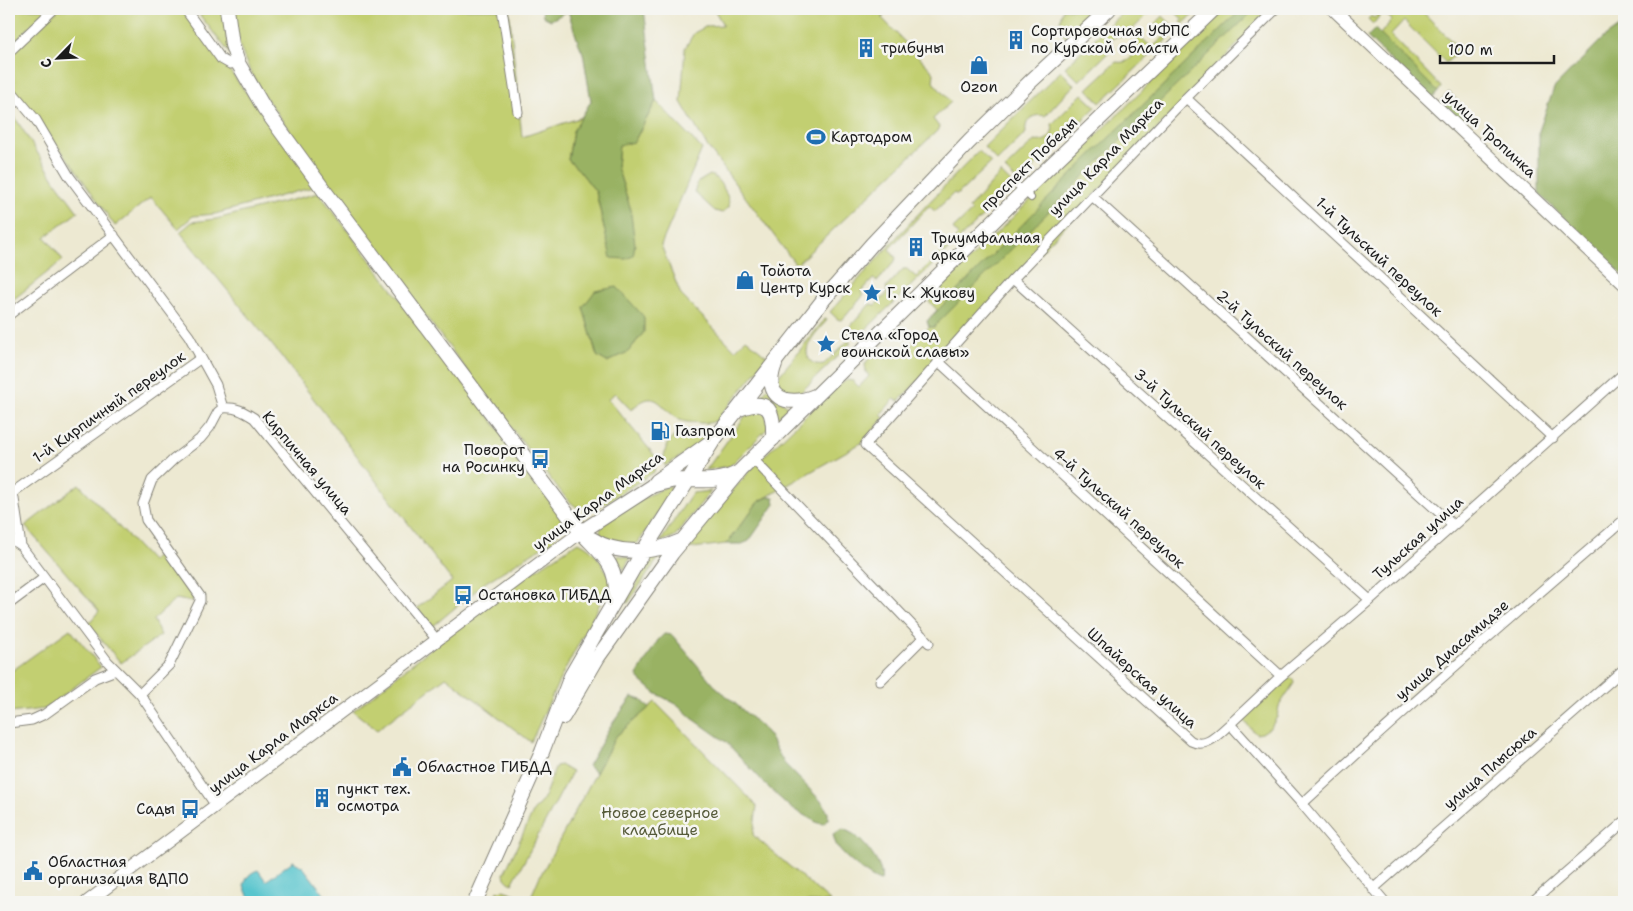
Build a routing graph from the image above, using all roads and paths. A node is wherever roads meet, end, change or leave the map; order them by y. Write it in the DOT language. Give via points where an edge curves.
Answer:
graph roads {
  1 [pos="54,9"];
  2 [pos="185,9"];
  3 [pos="227,9"];
  4 [pos="502,9"];
  5 [pos="1109,9"];
  6 [pos="1214,9"];
  7 [pos="1276,9"];
  8 [pos="1333,9"];
  9 [pos="9,52"];
  10 [pos="238,63"];
  11 [pos="9,88"];
  12 [pos="1186,98"];
  13 [pos="518,112"];
  14 [pos="1092,196"];
  15 [pos="114,234"];
  16 [pos="1013,279"];
  17 [pos="1624,284"];
  18 [pos="9,315"];
  19 [pos="200,358"];
  20 [pos="777,359"];
  21 [pos="938,361"];
  22 [pos="1624,373"];
  23 [pos="818,395"];
  24 [pos="222,408"];
  25 [pos="739,409"];
  26 [pos="1553,438"];
  27 [pos="773,439"];
  28 [pos="713,440"];
  29 [pos="865,445"];
  30 [pos="753,459"];
  31 [pos="741,470"];
  32 [pos="688,481"];
  33 [pos="652,486"];
  34 [pos="11,493"];
  35 [pos="1624,520"];
  36 [pos="1453,525"];
  37 [pos="581,532"];
  38 [pos="9,538"];
  39 [pos="682,540"];
  40 [pos="21,546"];
  41 [pos="644,550"];
  42 [pos="44,578"];
  43 [pos="616,596"];
  44 [pos="1370,600"];
  45 [pos="9,604"];
  46 [pos="437,640"];
  47 [pos="1624,669"];
  48 [pos="116,670"];
  49 [pos="1282,676"];
  50 [pos="880,681"];
  51 [pos="140,694"];
  52 [pos="9,723"];
  53 [pos="1230,724"];
  54 [pos="542,752"];
  55 [pos="1302,804"];
  56 [pos="216,806"];
  57 [pos="1624,822"];
  58 [pos="1373,888"];
  59 [pos="87,902"];
  60 [pos="476,902"];
  61 [pos="1385,902"];
  62 [pos="1532,902"];
  1 -- 9 [label="street"];
  2 -- 10 [label="street" via="221,59 230,64"];
  3 -- 10 [label="main road"];
  4 -- 13 [label="street"];
  5 -- 20 [label="main road" via="969,142 872,244"];
  6 -- 23 [label="main road, проспект Победы"];
  7 -- 12 [label="street, улица Карла Маркса"];
  8 -- 17 [label="main road, улица Тропинка"];
  10 -- 37 [label="main road" via="264,108 326,194"];
  11 -- 15 [label="street" via="36,120 69,176"];
  12 -- 14 [label="street, улица Карла Маркса"];
  12 -- 26 [label="street, 1-й Тульский переулок"];
  14 -- 16 [label="street, улица Карла Маркса"];
  14 -- 36 [label="street, 2-й Тульский переулок"];
  15 -- 18 [label="street"];
  15 -- 19 [label="street" via="189,336"];
  16 -- 21 [label="street, улица Карла Маркса"];
  16 -- 44 [label="street, 3-й Тульский переулок"];
  19 -- 24 [label="street" via="216,385"];
  19 -- 34 [label="street, 1-й Кирпичный переулок"];
  20 -- 23 [label="main road" via="771,382 777,395 791,402"];
  20 -- 25 [label="main road"];
  21 -- 29 [label="street, улица Карла Маркса"];
  21 -- 49 [label="street, 4-й Тульский переулок"];
  22 -- 26 [label="street, Тульская улица"];
  23 -- 27 [label="main road, проспект Победы"];
  24 -- 46 [label="street, Кирпичная улица" via="240,409 254,418"];
  24 -- 51 [label="street" via="200,439 152,480 143,504 146,520 200,596 169,665"];
  25 -- 27 [label="main road" via="756,405 766,407 772,416"];
  25 -- 28 [label="main road"];
  26 -- 36 [label="street, Тульская улица"];
  27 -- 30 [label="main road, проспект Победы"];
  28 -- 32 [label="main road"];
  28 -- 33 [label="main road, улица Карла Маркса"];
  29 -- 53 [label="street, Шпайерская улица" via="1191,741 1204,744"];
  30 -- 31 [label="main road, проспект Победы"];
  30 -- 50 [label="street" via="926,640"];
  31 -- 32 [label="main road" via="727,478"];
  31 -- 39 [label="main road"];
  32 -- 33 [label="main road"];
  32 -- 41 [label="main road"];
  33 -- 37 [label="main road, улица Карла Маркса"];
  34 -- 40 [label="street"];
  35 -- 55 [label="street, улица Диасамидзе" via="1534,596"];
  36 -- 44 [label="street, Тульская улица"];
  37 -- 41 [label="main road" via="608,547"];
  37 -- 43 [label="main road" via="614,572"];
  37 -- 46 [label="main road, улица Карла Маркса"];
  38 -- 40 [label="street"];
  39 -- 41 [label="main road" via="670,546"];
  39 -- 54 [label="main road" via="598,657"];
  40 -- 42 [label="street"];
  41 -- 43 [label="main road"];
  42 -- 45 [label="street"];
  42 -- 48 [label="street"];
  43 -- 54 [label="main road" via="571,676"];
  44 -- 49 [label="street, Тульская улица"];
  46 -- 56 [label="main road, улица Карла Маркса"];
  47 -- 58 [label="street, улица Плысюка"];
  48 -- 51 [label="street"];
  48 -- 52 [label="street" via="95,678 45,714 32,720"];
  49 -- 53 [label="street, Тульская улица"];
  51 -- 56 [label="street"];
  53 -- 55 [label="street"];
  54 -- 60 [label="main road"];
  55 -- 58 [label="street"];
  56 -- 59 [label="main road, улица Карла Маркса"];
  57 -- 62 [label="street"];
  58 -- 61 [label="street"];
}
